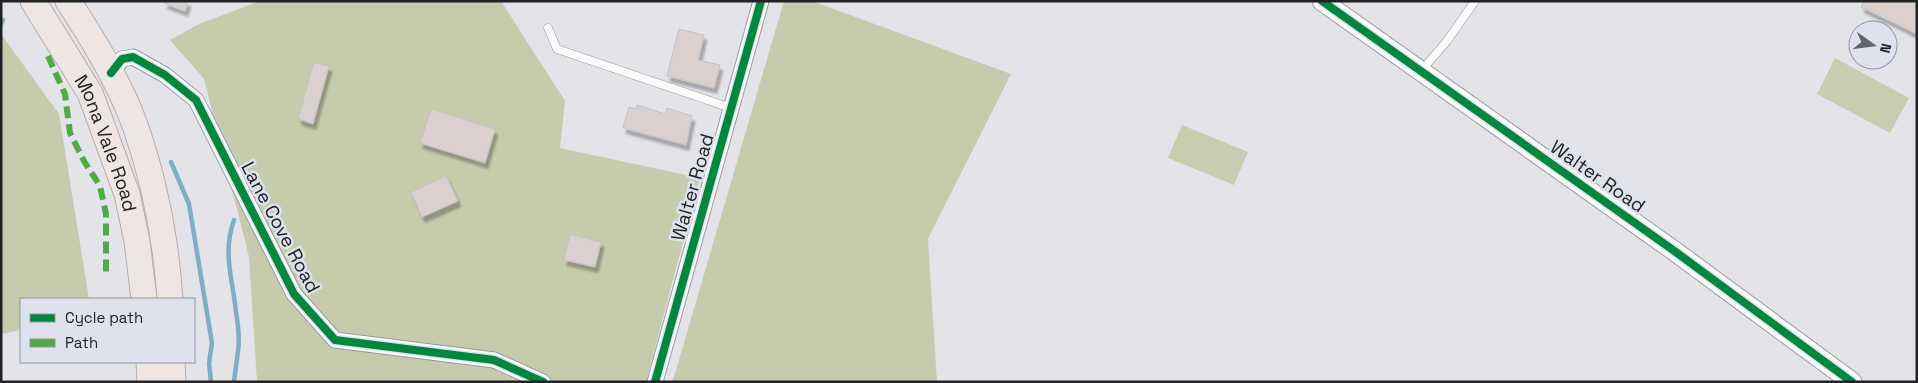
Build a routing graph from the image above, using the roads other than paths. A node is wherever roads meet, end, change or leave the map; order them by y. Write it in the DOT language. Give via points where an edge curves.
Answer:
graph roads {
  1 [pos="33,1"];
  2 [pos="68,1"];
  3 [pos="761,1"];
  4 [pos="1322,1"];
  5 [pos="1475,1"];
  6 [pos="548,28"];
  7 [pos="1421,71"];
  8 [pos="111,73"];
  9 [pos="731,108"];
  10 [pos="144,298"];
  11 [pos="170,298"];
  12 [pos="149,363"];
  13 [pos="172,363"];
  14 [pos="150,382"];
  15 [pos="173,382"];
  16 [pos="543,382"];
  17 [pos="655,382"];
  18 [pos="1852,382"];
  1 -- 10 [label="highway, Mona Vale Road" via="90,93 127,194"];
  2 -- 8 [label="highway, Mona Vale Road"];
  3 -- 9 [label="street, Walter Road"];
  4 -- 7 [label="street, Walter Road"];
  5 -- 7 [label="lane"];
  6 -- 9 [label="lane" via="557,49"];
  7 -- 18 [label="street, Walter Road"];
  8 -- 11 [label="highway, Mona Vale Road" via="136,127 153,187"];
  8 -- 16 [label="street, Lane Cove Road" via="122,59 133,57 165,75 196,100 294,294 335,340 494,360"];
  9 -- 17 [label="street, Walter Road"];
  12 -- 14 [label="highway"];
  13 -- 15 [label="highway"];
}
